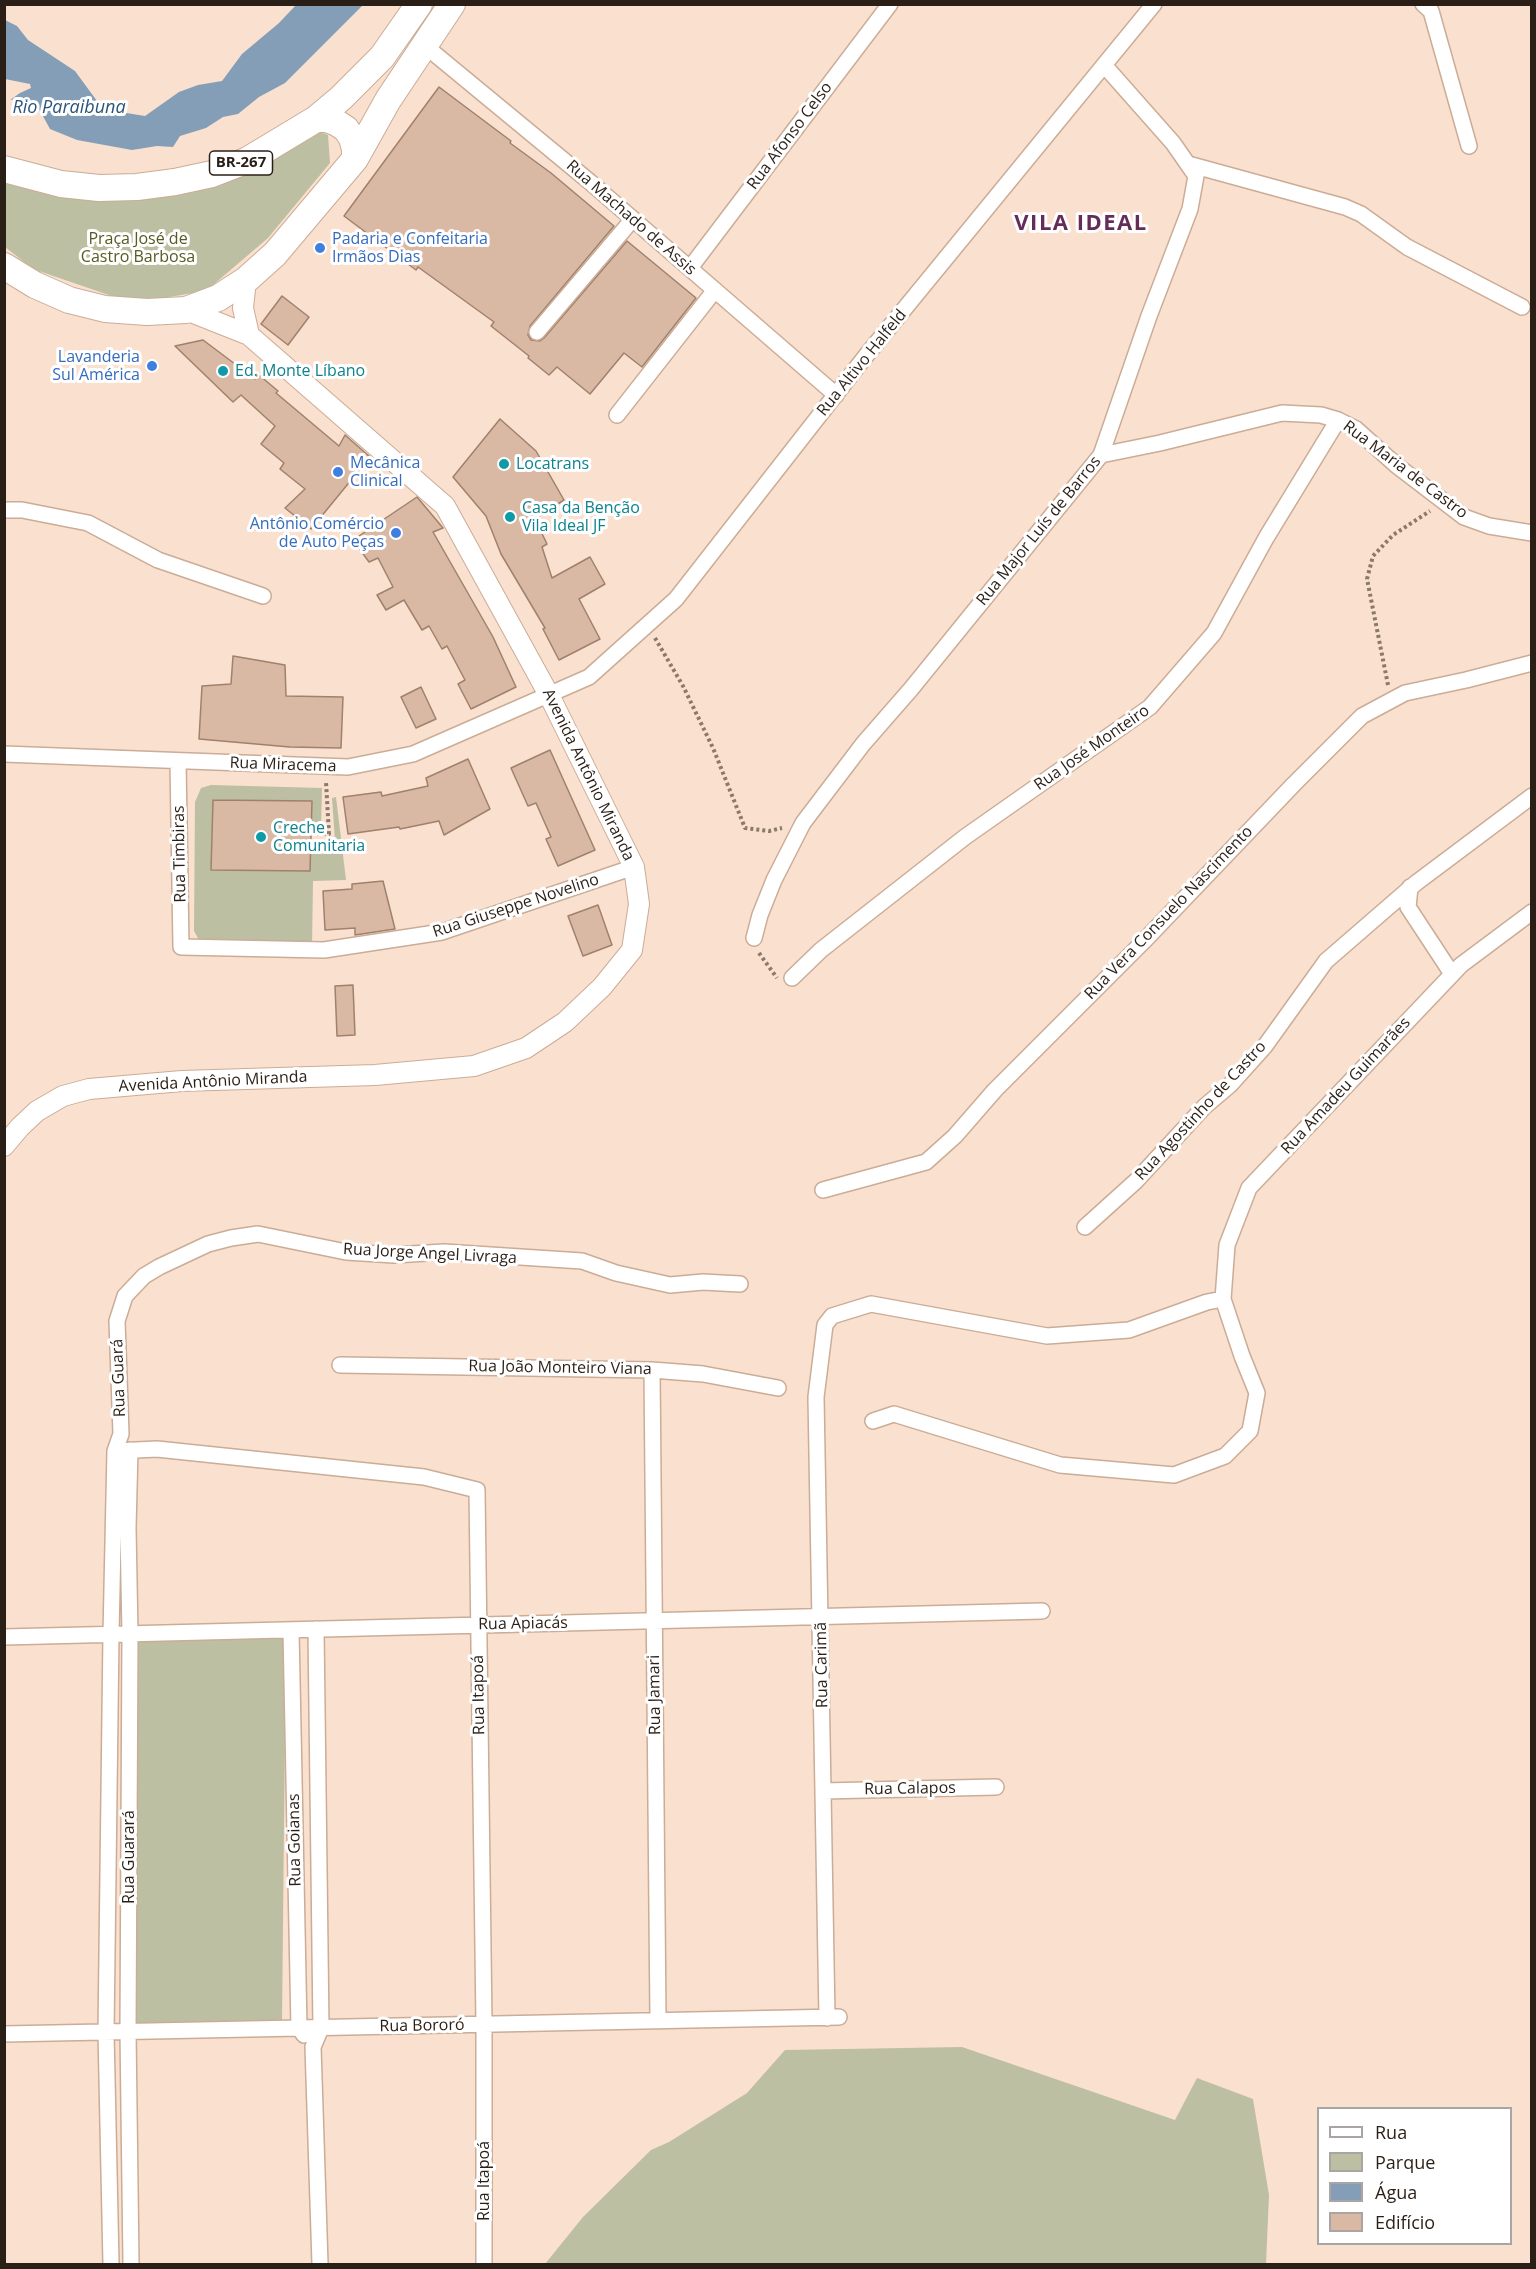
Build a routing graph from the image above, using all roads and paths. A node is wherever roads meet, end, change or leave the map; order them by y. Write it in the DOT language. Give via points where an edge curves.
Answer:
graph roads {
  1 [pos="419,4"];
  2 [pos="452,4"];
  3 [pos="890,4"];
  4 [pos="1154,4"];
  5 [pos="1430,7"];
  6 [pos="424,45"];
  7 [pos="1104,65"];
  8 [pos="316,119"];
  9 [pos="1469,146"];
  10 [pos="355,159"];
  11 [pos="1188,164"];
  12 [pos="4,169"];
  13 [pos="633,219"];
  14 [pos="4,266"];
  15 [pos="690,268"];
  16 [pos="246,280"];
  17 [pos="715,290"];
  18 [pos="1522,307"];
  19 [pos="186,310"];
  20 [pos="537,332"];
  21 [pos="249,335"];
  22 [pos="836,395"];
  23 [pos="617,416"];
  24 [pos="1338,420"];
  25 [pos="1101,455"];
  26 [pos="1444,502"];
  27 [pos="4,510"];
  28 [pos="1532,533"];
  29 [pos="263,596"];
  30 [pos="646,626"];
  31 [pos="1532,663"];
  32 [pos="549,695"];
  33 [pos="1391,700"];
  34 [pos="4,754"];
  35 [pos="178,761"];
  36 [pos="1532,796"];
  37 [pos="328,797"];
  38 [pos="803,824"];
  39 [pos="311,833"];
  40 [pos="633,867"];
  41 [pos="1410,887"];
  42 [pos="1532,912"];
  43 [pos="754,938"];
  44 [pos="181,946"];
  45 [pos="1452,974"];
  46 [pos="792,978"];
  47 [pos="4,1146"];
  48 [pos="823,1190"];
  49 [pos="1085,1227"];
  50 [pos="740,1284"];
  51 [pos="1223,1299"];
  52 [pos="117,1321"];
  53 [pos="340,1365"];
  54 [pos="652,1370"];
  55 [pos="778,1388"];
  56 [pos="873,1421"];
  57 [pos="122,1450"];
  58 [pos="1042,1611"];
  59 [pos="821,1616"];
  60 [pos="654,1621"];
  61 [pos="478,1625"];
  62 [pos="291,1629"];
  63 [pos="316,1629"];
  64 [pos="111,1634"];
  65 [pos="130,1634"];
  66 [pos="4,1637"];
  67 [pos="130,1758"];
  68 [pos="109,1759"];
  69 [pos="996,1787"];
  70 [pos="823,1791"];
  71 [pos="833,2018"];
  72 [pos="658,2021"];
  73 [pos="484,2025"];
  74 [pos="299,2028"];
  75 [pos="321,2028"];
  76 [pos="128,2031"];
  77 [pos="106,2032"];
  78 [pos="4,2034"];
  79 [pos="313,2047"];
  80 [pos="131,2238"];
  81 [pos="111,2240"];
  82 [pos="111,2265"];
  83 [pos="131,2265"];
  84 [pos="320,2265"];
  85 [pos="484,2265"];
  1 -- 8 [label="highway, BR-267" via="382,57"];
  2 -- 6 [label="highway"];
  3 -- 15 [label="street, Rua Afonso Celso"];
  4 -- 7 [label="street, Rua Altivo Halfeld"];
  5 -- 9 [label="street"];
  6 -- 10 [label="highway"];
  6 -- 13 [label="street, Rua Machado de Assis"];
  7 -- 11 [label="street, Rua Major Luís de Barros"];
  7 -- 22 [label="street, Rua Altivo Halfeld"];
  8 -- 10 [label="highway" via="327,119 346,129 355,148"];
  8 -- 12 [label="highway, BR-267" via="248,160 212,174 175,182 99,188 61,184"];
  10 -- 16 [label="highway" via="275,254"];
  11 -- 18 [label="street" via="1345,207 1407,247"];
  11 -- 25 [label="street, Rua Major Luís de Barros" via="1196,176 1190,208"];
  13 -- 15 [label="street, Rua Machado de Assis"];
  13 -- 20 [label="street"];
  14 -- 19 [label="highway" via="35,285 78,303 105,309"];
  15 -- 17 [label="street, Rua Machado de Assis"];
  16 -- 19 [label="highway" via="218,298"];
  16 -- 21 [label="street" via="243,308"];
  17 -- 22 [label="street, Rua Machado de Assis"];
  17 -- 23 [label="street"];
  19 -- 21 [label="street, Avenida Antônio Miranda"];
  21 -- 32 [label="street, Avenida Antônio Miranda" via="445,506"];
  22 -- 30 [label="street, Rua Altivo Halfeld" via="676,599"];
  24 -- 25 [label="street, Rua Maria de Castro" via="1282,413"];
  24 -- 26 [label="street, Rua Maria de Castro" via="1356,429"];
  24 -- 46 [label="street, Rua José Monteiro" via="1214,633 1150,707 964,837 821,950"];
  25 -- 38 [label="street, Rua Major Luís de Barros" via="863,744"];
  26 -- 28 [label="street, Rua Maria de Castro" via="1464,517 1481,523"];
  26 -- 33 [label="path" via="1393,535 1373,556 1367,579"];
  27 -- 29 [label="street" via="88,523 158,560"];
  30 -- 32 [label="street, Rua Altivo Halfeld" via="589,677"];
  30 -- 38 [label="path" via="683,686 745,828 769,831"];
  31 -- 33 [label="street, Rua Vera Consuelo Nascimento" via="1405,693"];
  32 -- 35 [label="street, Rua Miracema" via="413,754 348,767"];
  32 -- 40 [label="street, Avenida Antônio Miranda"];
  33 -- 48 [label="street, Rua Vera Consuelo Nascimento" via="1362,716 926,1162"];
  34 -- 35 [label="street, Rua Miracema"];
  35 -- 44 [label="street, Rua Timbiras"];
  36 -- 41 [label="street, Rua Agostinho de Castro"];
  37 -- 39 [label="path" via="329,834"];
  38 -- 43 [label="street, Rua Major Luís de Barros" via="767,897"];
  40 -- 44 [label="street, Rua Giuseppe Novelino" via="442,932 324,950"];
  40 -- 47 [label="street, Avenida Antônio Miranda" via="639,904 632,950 565,1023 526,1048 474,1066 375,1075 182,1081 89,1089 63,1096 37,1111"];
  41 -- 45 [label="street" via="1408,907"];
  41 -- 49 [label="street, Rua Agostinho de Castro" via="1326,961 1265,1046 1230,1085"];
  42 -- 45 [label="street, Rua Amadeu Guimarães"];
  43 -- 46 [label="path" via="773,975 782,982"];
  45 -- 51 [label="street, Rua Amadeu Guimarães" via="1249,1188 1227,1245"];
  50 -- 52 [label="street, Rua Jorge Angel Livraga" via="670,1285 582,1261 444,1252 346,1252 258,1234 208,1244 144,1276 125,1296"];
  51 -- 56 [label="street, Rua Amadeu Guimarães" via="1257,1393 1250,1431 1225,1456 1174,1475 1060,1465 894,1414"];
  51 -- 59 [label="street, Rua Carimã" via="1129,1330 1047,1336 871,1304 832,1316 825,1325 816,1397"];
  52 -- 57 [label="street, Rua Guará"];
  53 -- 54 [label="street, Rua João Monteiro Viana"];
  54 -- 55 [label="street, Rua João Monteiro Viana" via="703,1374"];
  54 -- 60 [label="street, Rua Jamari"];
  57 -- 61 [label="street, Rua Itapoá" via="157,1449 424,1477 477,1490"];
  57 -- 64 [label="street, Rua Guarará"];
  57 -- 65 [label="street, Rua Guarará"];
  58 -- 59 [label="street, Rua Apiacás"];
  59 -- 60 [label="street, Rua Apiacás"];
  59 -- 70 [label="street, Rua Carimã"];
  60 -- 61 [label="street, Rua Apiacás"];
  60 -- 72 [label="street, Rua Jamari"];
  61 -- 63 [label="street, Rua Apiacás"];
  61 -- 73 [label="street, Rua Itapoá"];
  62 -- 63 [label="street, Rua Apiacás"];
  62 -- 65 [label="street, Rua Apiacás"];
  62 -- 74 [label="street, Rua Goianas"];
  63 -- 75 [label="street, Rua Goianas"];
  64 -- 65 [label="street, Rua Apiacás"];
  64 -- 66 [label="street, Rua Apiacás"];
  64 -- 68 [label="street, Rua Guarará"];
  65 -- 67 [label="street, Rua Guarará"];
  67 -- 68 [label="street"];
  67 -- 76 [label="street, Rua Guarará"];
  68 -- 77 [label="street, Rua Guarará"];
  69 -- 70 [label="street, Rua Calapos"];
  70 -- 71 [label="street, Rua Carimã"];
  71 -- 72 [label="street, Rua Bororó"];
  72 -- 73 [label="street, Rua Bororó"];
  73 -- 75 [label="street, Rua Bororó"];
  73 -- 85 [label="street, Rua Itapoá"];
  74 -- 75 [label="street, Rua Bororó"];
  74 -- 76 [label="street, Rua Bororó"];
  74 -- 79 [label="street"];
  75 -- 79 [label="street, Rua Goianas"];
  76 -- 77 [label="street, Rua Bororó"];
  76 -- 80 [label="street, Rua Guarará"];
  77 -- 78 [label="street, Rua Bororó"];
  77 -- 81 [label="street, Rua Guarará"];
  79 -- 84 [label="street, Rua Goianas"];
  80 -- 81 [label="street"];
  80 -- 83 [label="street, Rua Guarará"];
  81 -- 82 [label="street, Rua Guarará"];
}
